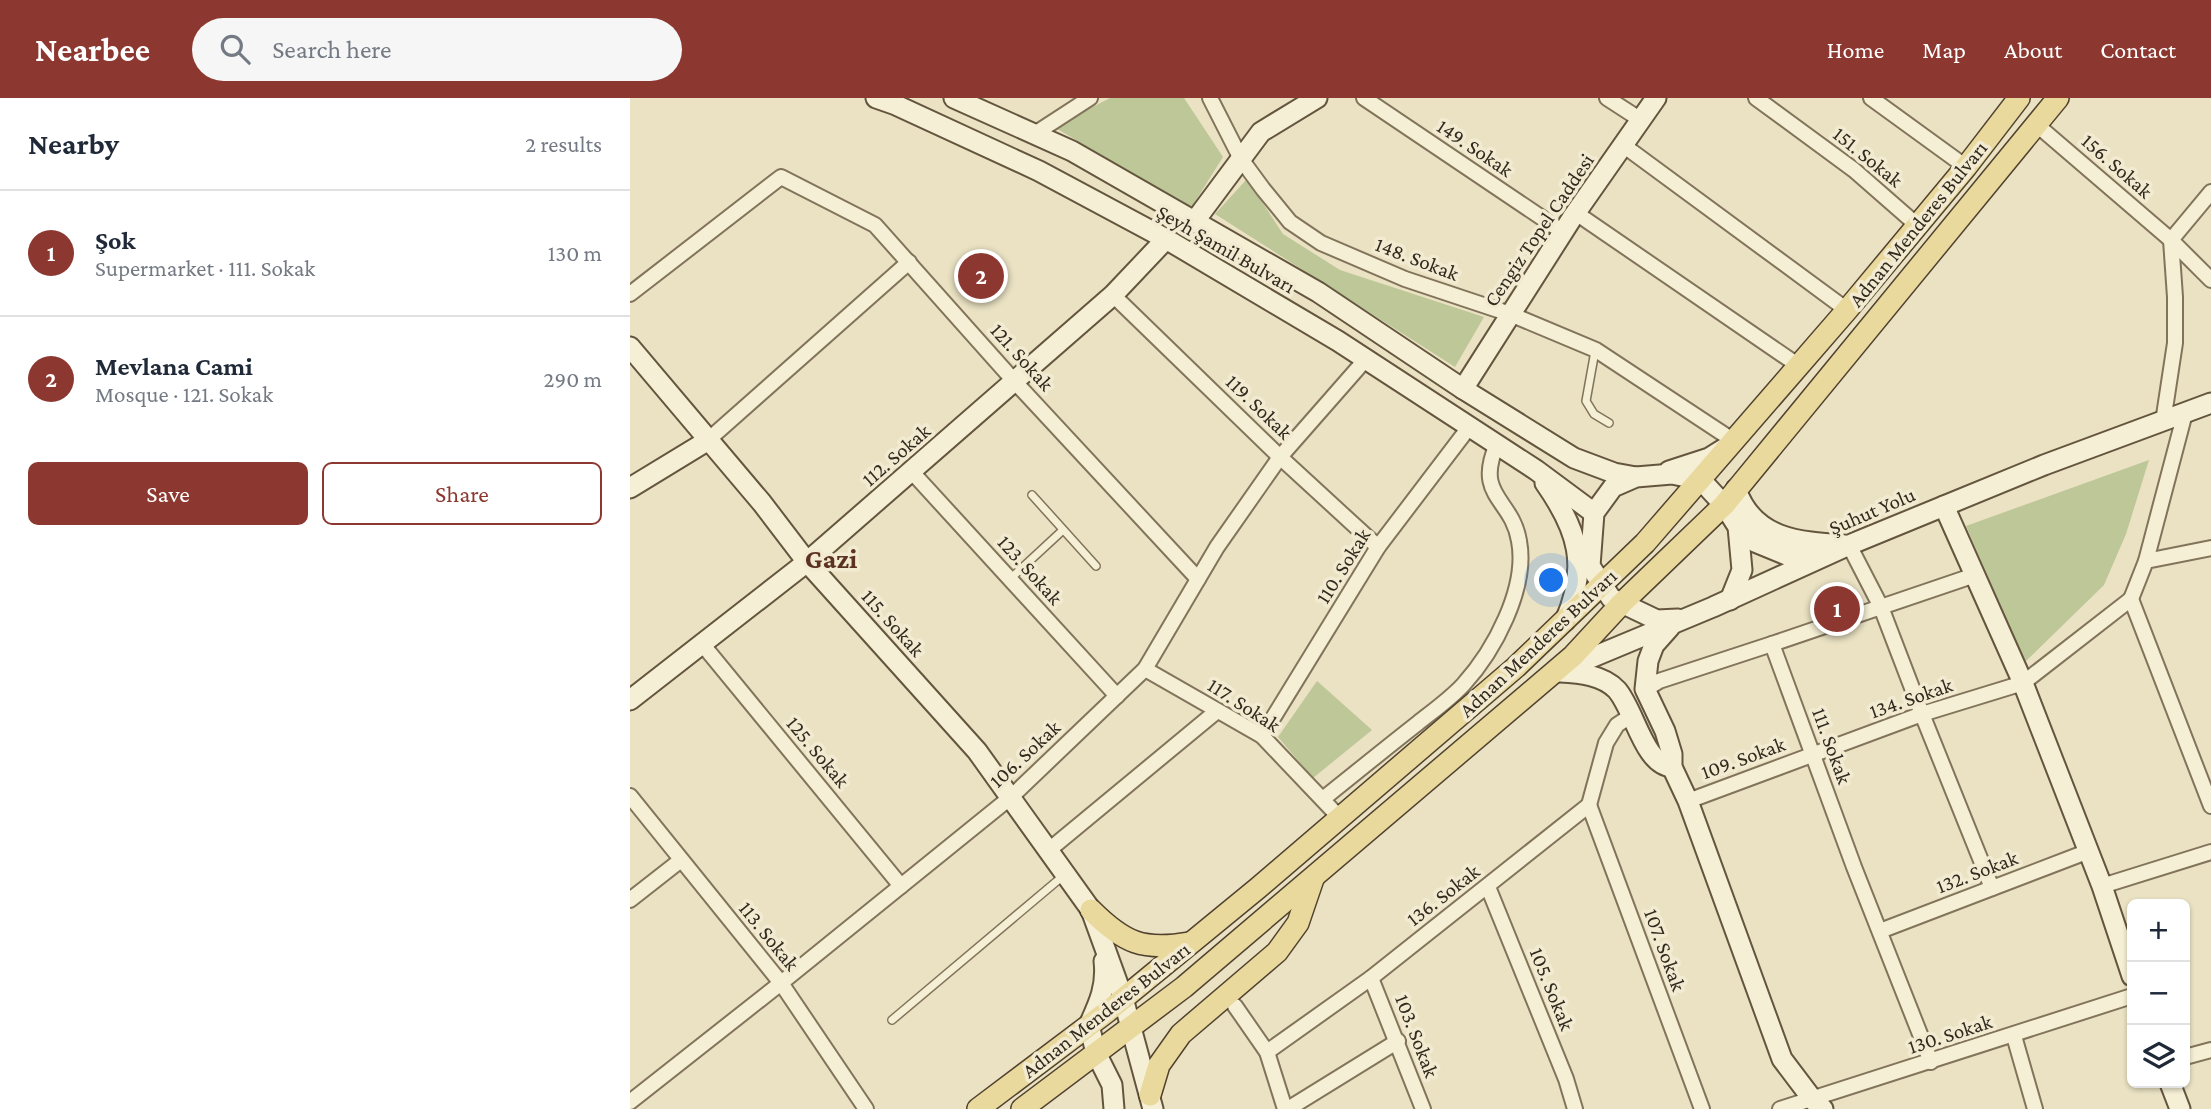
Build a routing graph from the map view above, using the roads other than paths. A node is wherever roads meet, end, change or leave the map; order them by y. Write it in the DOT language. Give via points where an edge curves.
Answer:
graph roads {
  1 [pos="876,98"];
  2 [pos="954,98"];
  3 [pos="1090,98"];
  4 [pos="1210,98"];
  5 [pos="1317,98"];
  6 [pos="1364,98"];
  7 [pos="1607,98"];
  8 [pos="1657,98"];
  9 [pos="1756,98"];
  10 [pos="1871,98"];
  11 [pos="2020,98"];
  12 [pos="2058,98"];
  13 [pos="1641,120"];
  14 [pos="2036,124"];
  15 [pos="1035,133"];
  16 [pos="1623,145"];
  17 [pos="1241,159"];
  18 [pos="1966,167"];
  19 [pos="2211,192"];
  20 [pos="1576,213"];
  21 [pos="1194,222"];
  22 [pos="1917,226"];
  23 [pos="1563,232"];
  24 [pos="1166,239"];
  25 [pos="2171,240"];
  26 [pos="909,262"];
  27 [pos="2211,280"];
  28 [pos="630,294"];
  29 [pos="1113,295"];
  30 [pos="1847,310"];
  31 [pos="1510,314"];
  32 [pos="630,347"];
  33 [pos="1596,350"];
  34 [pos="1366,359"];
  35 [pos="1799,366"];
  36 [pos="1015,382"];
  37 [pos="1463,388"];
  38 [pos="2211,403"];
  39 [pos="2185,413"];
  40 [pos="2163,422"];
  41 [pos="1609,423"];
  42 [pos="1470,426"];
  43 [pos="708,440"];
  44 [pos="1734,441"];
  45 [pos="1497,444"];
  46 [pos="1280,457"];
  47 [pos="1574,458"];
  48 [pos="1536,470"];
  49 [pos="912,472"];
  50 [pos="1657,474"];
  51 [pos="1636,477"];
  52 [pos="1701,480"];
  53 [pos="1613,487"];
  54 [pos="630,488"];
  55 [pos="1032,495"];
  56 [pos="1730,497"];
  57 [pos="1944,506"];
  58 [pos="1594,513"];
  59 [pos="1738,527"];
  60 [pos="1063,530"];
  61 [pos="1841,544"];
  62 [pos="1378,547"];
  63 [pos="2211,548"];
  64 [pos="2146,561"];
  65 [pos="807,562"];
  66 [pos="1096,566"];
  67 [pos="1975,575"];
  68 [pos="1010,579"];
  69 [pos="1198,579"];
  70 [pos="1602,585"];
  71 [pos="2131,599"];
  72 [pos="1730,600"];
  73 [pos="1622,603"];
  74 [pos="1881,607"];
  75 [pos="1564,621"];
  76 [pos="1681,621"];
  77 [pos="1772,644"];
  78 [pos="703,646"];
  79 [pos="1145,669"];
  80 [pos="1556,672"];
  81 [pos="2023,683"];
  82 [pos="1651,685"];
  83 [pos="1117,696"];
  84 [pos="630,700"];
  85 [pos="1217,710"];
  86 [pos="1632,715"];
  87 [pos="1922,715"];
  88 [pos="1262,736"];
  89 [pos="1812,755"];
  90 [pos="1672,767"];
  91 [pos="2205,774"];
  92 [pos="630,796"];
  93 [pos="1011,797"];
  94 [pos="1323,799"];
  95 [pos="1688,801"];
  96 [pos="1589,806"];
  97 [pos="2211,806"];
  98 [pos="1340,818"];
  99 [pos="1049,850"];
  100 [pos="2089,851"];
  101 [pos="2210,857"];
  102 [pos="681,860"];
  103 [pos="1065,874"];
  104 [pos="1313,879"];
  105 [pos="901,886"];
  106 [pos="2102,886"];
  107 [pos="1488,887"];
  108 [pos="1993,888"];
  109 [pos="630,900"];
  110 [pos="1088,907"];
  111 [pos="1880,931"];
  112 [pos="1192,943"];
  113 [pos="2127,962"];
  114 [pos="1371,978"];
  115 [pos="781,983"];
  116 [pos="1123,998"];
  117 [pos="2127,998"];
  118 [pos="1235,1006"];
  119 [pos="892,1020"];
  120 [pos="1089,1025"];
  121 [pos="1129,1028"];
  122 [pos="2014,1036"];
  123 [pos="1398,1041"];
  124 [pos="2211,1050"];
  125 [pos="1267,1052"];
  126 [pos="1096,1053"];
  127 [pos="2190,1056"];
  128 [pos="1931,1062"];
  129 [pos="2172,1088"];
  130 [pos="630,1102"];
  131 [pos="1152,1102"];
  132 [pos="1818,1106"];
  133 [pos="866,1109"];
  134 [pos="978,1109"];
  135 [pos="1022,1109"];
  136 [pos="1114,1109"];
  137 [pos="1287,1109"];
  138 [pos="1423,1109"];
  139 [pos="1575,1109"];
  140 [pos="1702,1109"];
  141 [pos="1780,1109"];
  142 [pos="2035,1109"];
  143 [pos="2180,1109"];
  1 -- 24 [label="main road, Şeyh Şamil Bulvarı" via="1039,171"];
  2 -- 15 [label="main road, Şeyh Şamil Bulvarı"];
  3 -- 15 [label="street"];
  4 -- 17 [label="street, 148. Sokak"];
  5 -- 17 [label="main road" via="1261,132"];
  6 -- 23 [label="street, 149. Sokak"];
  7 -- 13 [label="street"];
  8 -- 13 [label="main road, Cengiz Topel Caddesi"];
  9 -- 22 [label="street, 151. Sokak" via="1854,170"];
  10 -- 18 [label="street"];
  11 -- 18 [label="main road, Adnan Menderes Bulvarı"];
  12 -- 14 [label="main road, Adnan Menderes Bulvarı"];
  13 -- 16 [label="main road, Cengiz Topel Caddesi"];
  14 -- 25 [label="street, 156. Sokak"];
  14 -- 56 [label="main road, Adnan Menderes Bulvarı"];
  15 -- 21 [label="main road, Şeyh Şamil Bulvarı"];
  16 -- 20 [label="main road, Cengiz Topel Caddesi"];
  16 -- 30 [label="street"];
  17 -- 21 [label="main road"];
  17 -- 31 [label="street, 148. Sokak" via="1290,222 1321,243 1405,279"];
  18 -- 22 [label="main road, Adnan Menderes Bulvarı"];
  19 -- 25 [label="street"];
  20 -- 23 [label="main road, Cengiz Topel Caddesi"];
  20 -- 35 [label="street"];
  21 -- 37 [label="main road, Şeyh Şamil Bulvarı" via="1318,292"];
  22 -- 30 [label="main road, Adnan Menderes Bulvarı"];
  23 -- 31 [label="main road, Cengiz Topel Caddesi"];
  24 -- 29 [label="main road, 112. Sokak"];
  24 -- 34 [label="main road, Şeyh Şamil Bulvarı"];
  25 -- 27 [label="street, 156. Sokak"];
  25 -- 40 [label="street" via="2175,343"];
  26 -- 28 [label="street, 121. Sokak" via="875,225 781,177"];
  26 -- 36 [label="street, 121. Sokak"];
  26 -- 43 [label="street"];
  29 -- 36 [label="main road, 112. Sokak"];
  29 -- 46 [label="street, 119. Sokak"];
  30 -- 35 [label="main road, Adnan Menderes Bulvarı"];
  31 -- 33 [label="street, 148. Sokak"];
  31 -- 37 [label="main road, Cengiz Topel Caddesi"];
  32 -- 43 [label="main road, 115. Sokak"];
  33 -- 41 [label="lane" via="1586,401 1594,414"];
  33 -- 44 [label="street, 148. Sokak"];
  34 -- 42 [label="main road, Şeyh Şamil Bulvarı"];
  34 -- 46 [label="street, 106. Sokak"];
  35 -- 44 [label="main road, Adnan Menderes Bulvarı"];
  36 -- 49 [label="main road, 112. Sokak"];
  36 -- 69 [label="street, 121. Sokak"];
  37 -- 47 [label="main road, Şeyh Şamil Bulvarı"];
  38 -- 39 [label="main road, Şuhut Yolu"];
  39 -- 40 [label="main road, Şuhut Yolu"];
  39 -- 64 [label="street"];
  40 -- 57 [label="main road, Şuhut Yolu"];
  42 -- 45 [label="main road, Şeyh Şamil Bulvarı"];
  42 -- 62 [label="street, 110. Sokak"];
  43 -- 54 [label="main road"];
  43 -- 65 [label="main road, 115. Sokak"];
  44 -- 50 [label="main road" via="1709,458"];
  44 -- 52 [label="main road, Adnan Menderes Bulvarı"];
  45 -- 48 [label="main road, Şeyh Şamil Bulvarı"];
  45 -- 94 [label="street" via="1488,477 1514,525 1520,573 1499,630 1462,687"];
  46 -- 62 [label="street, 119. Sokak"];
  46 -- 69 [label="street, 106. Sokak"];
  47 -- 51 [label="main road"];
  47 -- 53 [label="main road"];
  48 -- 58 [label="main road, Şeyh Şamil Bulvarı"];
  48 -- 75 [label="main road" via="1576,543 1577,588"];
  49 -- 65 [label="main road, 112. Sokak"];
  49 -- 68 [label="street, 123. Sokak"];
  50 -- 51 [label="main road"];
  50 -- 52 [label="main road"];
  51 -- 53 [label="main road"];
  52 -- 56 [label="main road"];
  52 -- 70 [label="main road, Adnan Menderes Bulvarı"];
  53 -- 58 [label="main road"];
  55 -- 60 [label="lane"];
  56 -- 59 [label="main road"];
  56 -- 61 [label="main road" via="1770,531"];
  56 -- 73 [label="main road, Adnan Menderes Bulvarı"];
  57 -- 61 [label="main road, Şuhut Yolu"];
  57 -- 67 [label="main road"];
  58 -- 70 [label="main road" via="1590,566"];
  59 -- 61 [label="main road" via="1755,542 1789,556"];
  59 -- 72 [label="main road" via="1742,570"];
  60 -- 66 [label="lane"];
  60 -- 68 [label="lane"];
  61 -- 72 [label="main road, Şuhut Yolu"];
  61 -- 74 [label="street"];
  62 -- 88 [label="street, 110. Sokak"];
  63 -- 64 [label="street"];
  64 -- 71 [label="street"];
  65 -- 78 [label="main road, 112. Sokak"];
  65 -- 93 [label="main road, 115. Sokak" via="977,751"];
  67 -- 74 [label="street"];
  67 -- 81 [label="main road"];
  68 -- 83 [label="street, 123. Sokak"];
  69 -- 79 [label="street, 106. Sokak"];
  70 -- 73 [label="main road" via="1611,598"];
  70 -- 75 [label="main road, Adnan Menderes Bulvarı"];
  71 -- 81 [label="street"];
  71 -- 91 [label="street"];
  72 -- 76 [label="main road, Şuhut Yolu"];
  73 -- 76 [label="main road" via="1657,620"];
  73 -- 80 [label="main road, Adnan Menderes Bulvarı"];
  74 -- 77 [label="street"];
  74 -- 87 [label="street"];
  75 -- 98 [label="main road, Adnan Menderes Bulvarı"];
  76 -- 80 [label="main road, Şuhut Yolu"];
  76 -- 90 [label="main road" via="1654,645 1645,679 1645,689 1670,742"];
  77 -- 82 [label="street"];
  77 -- 89 [label="street, 111. Sokak"];
  78 -- 84 [label="main road, 112. Sokak"];
  78 -- 105 [label="street, 125. Sokak"];
  79 -- 83 [label="street, 106. Sokak"];
  79 -- 85 [label="street, 117. Sokak"];
  80 -- 86 [label="main road" via="1600,679 1616,690"];
  80 -- 104 [label="main road, Adnan Menderes Bulvarı"];
  81 -- 87 [label="street, 134. Sokak"];
  81 -- 100 [label="main road"];
  83 -- 93 [label="street, 106. Sokak"];
  85 -- 88 [label="street, 117. Sokak"];
  85 -- 99 [label="street"];
  86 -- 90 [label="main road" via="1650,754 1663,767"];
  86 -- 96 [label="street" via="1617,725 1606,743"];
  87 -- 89 [label="street, 134. Sokak"];
  87 -- 108 [label="street"];
  88 -- 94 [label="street, 117. Sokak"];
  89 -- 95 [label="street, 109. Sokak"];
  89 -- 111 [label="street, 111. Sokak"];
  90 -- 95 [label="main road"];
  91 -- 97 [label="street"];
  92 -- 102 [label="street, 113. Sokak"];
  93 -- 99 [label="main road, 115. Sokak"];
  93 -- 105 [label="street, 106. Sokak"];
  94 -- 98 [label="street, 117. Sokak"];
  95 -- 132 [label="main road" via="1782,1059"];
  96 -- 107 [label="street, 136. Sokak"];
  96 -- 140 [label="street, 107. Sokak"];
  98 -- 112 [label="main road, Adnan Menderes Bulvarı"];
  99 -- 103 [label="main road, 115. Sokak"];
  100 -- 106 [label="main road"];
  100 -- 108 [label="street, 132. Sokak"];
  101 -- 106 [label="street"];
  102 -- 109 [label="street"];
  102 -- 115 [label="street, 113. Sokak"];
  103 -- 110 [label="main road, 115. Sokak"];
  103 -- 119 [label="lane"];
  104 -- 121 [label="main road, Adnan Menderes Bulvarı"];
  104 -- 131 [label="main road" via="1298,923 1277,952 1181,1034 1159,1065"];
  105 -- 115 [label="street, 106. Sokak"];
  106 -- 113 [label="main road"];
  107 -- 114 [label="street, 136. Sokak"];
  107 -- 139 [label="street, 105. Sokak"];
  108 -- 111 [label="street, 132. Sokak"];
  110 -- 112 [label="main road" via="1110,929 1138,943 1154,948"];
  110 -- 116 [label="main road"];
  110 -- 120 [label="main road, 115. Sokak" via="1106,977"];
  111 -- 128 [label="street, 111. Sokak"];
  112 -- 116 [label="main road, Adnan Menderes Bulvarı"];
  114 -- 123 [label="street, 103. Sokak"];
  114 -- 125 [label="street, 136. Sokak"];
  115 -- 130 [label="street, 106. Sokak"];
  115 -- 133 [label="street, 113. Sokak"];
  116 -- 120 [label="main road, Adnan Menderes Bulvarı"];
  116 -- 121 [label="main road"];
  117 -- 122 [label="street, 130. Sokak"];
  118 -- 125 [label="street"];
  120 -- 126 [label="main road"];
  120 -- 134 [label="main road, Adnan Menderes Bulvarı"];
  121 -- 126 [label="main road, Adnan Menderes Bulvarı"];
  121 -- 131 [label="main road"];
  122 -- 128 [label="street, 130. Sokak"];
  122 -- 142 [label="street"];
  123 -- 137 [label="street"];
  123 -- 138 [label="street, 103. Sokak"];
  124 -- 127 [label="street"];
  125 -- 137 [label="street"];
  126 -- 135 [label="main road, Adnan Menderes Bulvarı"];
  126 -- 136 [label="main road" via="1112,1085"];
  128 -- 132 [label="street, 130. Sokak"];
  129 -- 143 [label="main road"];
  132 -- 141 [label="street, 130. Sokak"];
}
